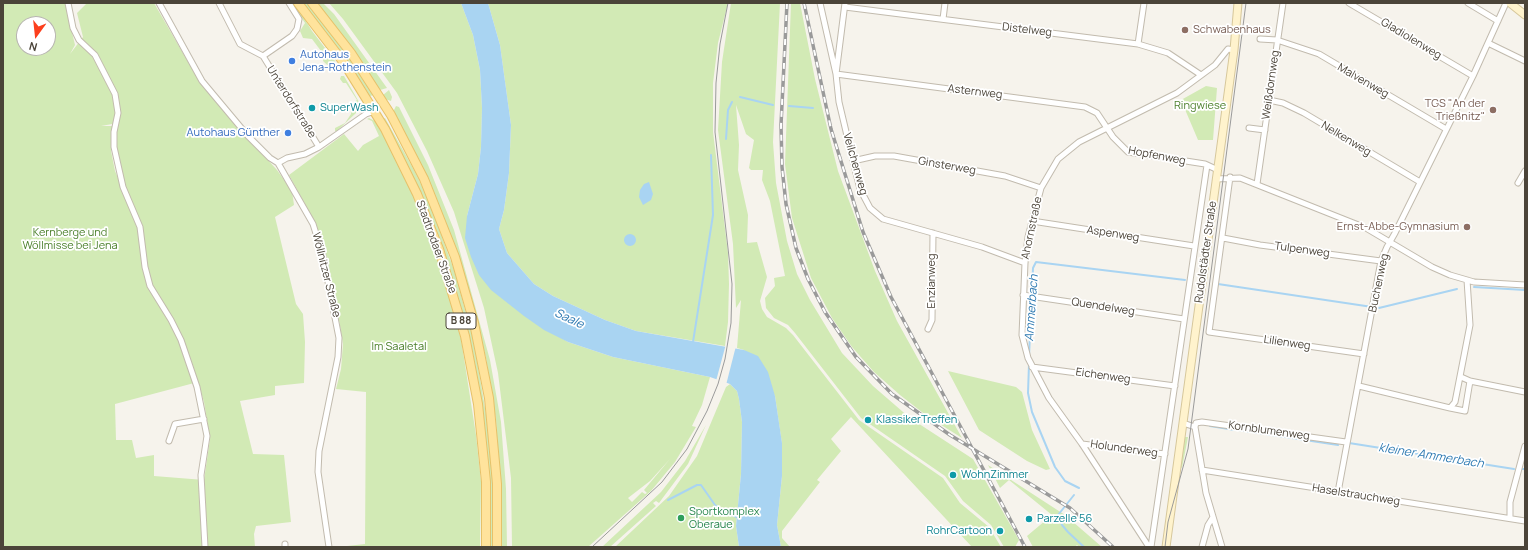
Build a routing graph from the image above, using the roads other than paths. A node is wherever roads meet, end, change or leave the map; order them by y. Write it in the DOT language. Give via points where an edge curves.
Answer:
graph roads {
  1 [pos="68,3"];
  2 [pos="160,3"];
  3 [pos="218,3"];
  4 [pos="289,3"];
  5 [pos="298,3"];
  6 [pos="312,3"];
  7 [pos="820,3"];
  8 [pos="945,3"];
  9 [pos="1144,3"];
  10 [pos="1238,3"];
  11 [pos="1283,3"];
  12 [pos="1349,3"];
  13 [pos="1468,3"];
  14 [pos="1506,3"];
  15 [pos="1510,3"];
  16 [pos="845,5"];
  17 [pos="1525,15"];
  18 [pos="943,19"];
  19 [pos="1498,20"];
  20 [pos="1260,39"];
  21 [pos="1277,40"];
  22 [pos="1488,43"];
  23 [pos="1138,44"];
  24 [pos="1234,50"];
  25 [pos="262,56"];
  26 [pos="1525,61"];
  27 [pos="836,74"];
  28 [pos="1201,75"];
  29 [pos="1473,76"];
  30 [pos="1269,100"];
  31 [pos="386,107"];
  32 [pos="375,111"];
  33 [pos="1107,127"];
  34 [pos="1249,128"];
  35 [pos="1446,129"];
  36 [pos="1265,130"];
  37 [pos="319,148"];
  38 [pos="853,161"];
  39 [pos="278,163"];
  40 [pos="1205,164"];
  41 [pos="1218,170"];
  42 [pos="1525,171"];
  43 [pos="1230,178"];
  44 [pos="1216,179"];
  45 [pos="1420,182"];
  46 [pos="1518,183"];
  47 [pos="1257,184"];
  48 [pos="1041,188"];
  49 [pos="1032,221"];
  50 [pos="933,233"];
  51 [pos="1223,238"];
  52 [pos="1390,241"];
  53 [pos="1194,246"];
  54 [pos="1381,261"];
  55 [pos="1025,263"];
  56 [pos="1467,280"];
  57 [pos="1525,285"];
  58 [pos="1023,295"];
  59 [pos="1184,320"];
  60 [pos="928,329"];
  61 [pos="1364,354"];
  62 [pos="1032,366"];
  63 [pos="1461,377"];
  64 [pos="1470,381"];
  65 [pos="1175,386"];
  66 [pos="1358,386"];
  67 [pos="1525,392"];
  68 [pos="1450,408"];
  69 [pos="204,419"];
  70 [pos="1183,423"];
  71 [pos="1195,427"];
  72 [pos="169,441"];
  73 [pos="1346,442"];
  74 [pos="1082,444"];
  75 [pos="1525,446"];
  76 [pos="1165,454"];
  77 [pos="1202,470"];
  78 [pos="1338,492"];
  79 [pos="1213,517"];
  80 [pos="1510,518"];
  81 [pos="1525,521"];
  82 [pos="204,547"];
  83 [pos="329,547"];
  84 [pos="486,547"];
  85 [pos="497,547"];
  86 [pos="1150,547"];
  87 [pos="1166,547"];
  88 [pos="1202,547"];
  89 [pos="1222,547"];
  1 -- 69 [label="street" via="73,28 79,40 95,55 115,94 118,113 114,147 124,187 140,226 150,286 181,340 197,387"];
  2 -- 39 [label="street, Wöllnitzer Straße" via="202,80 248,136"];
  3 -- 25 [label="street, Unterdorfstraße" via="240,44"];
  4 -- 25 [label="street, Unterdorfstraße" via="297,14 298,28 292,36"];
  5 -- 32 [label="main road, Stadtrodaer Straße / B 88" via="344,62"];
  6 -- 31 [label="main road, Stadtrodaer Straße / B 88" via="351,53"];
  7 -- 27 [label="street, Veilchenweg"];
  8 -- 18 [label="street"];
  9 -- 23 [label="street"];
  10 -- 24 [label="main road, Rudolstädter Straße"];
  11 -- 21 [label="street, Weißdornweg"];
  12 -- 29 [label="street, Gladiolenweg"];
  13 -- 19 [label="street"];
  14 -- 19 [label="street, Buchenweg"];
  15 -- 17 [label="main road"];
  16 -- 18 [label="street, Distelweg"];
  16 -- 27 [label="street"];
  18 -- 23 [label="street, Distelweg"];
  19 -- 22 [label="street, Buchenweg"];
  20 -- 21 [label="street, Weißdornweg"];
  21 -- 30 [label="street, Weißdornweg"];
  21 -- 35 [label="street, Malvenweg" via="1319,54"];
  22 -- 26 [label="street"];
  22 -- 29 [label="street, Buchenweg"];
  23 -- 28 [label="street, Distelweg" via="1168,53"];
  24 -- 28 [label="street, Ahornstraße" via="1228,49 1215,65"];
  24 -- 41 [label="main road, Rudolstädter Straße"];
  25 -- 37 [label="street, Unterdorfstraße"];
  27 -- 33 [label="street, Asternweg" via="1084,107 1097,113"];
  27 -- 38 [label="street, Veilchenweg" via="839,102"];
  28 -- 33 [label="street, Ahornstraße" via="1177,93"];
  29 -- 35 [label="street, Buchenweg"];
  30 -- 36 [label="street, Weißdornweg"];
  30 -- 45 [label="street, Nelkenweg" via="1283,103 1304,113"];
  31 -- 32 [label="main road"];
  31 -- 85 [label="main road, Stadtrodaer Straße / B 88" via="437,209 455,257 474,323 494,434"];
  32 -- 37 [label="street, Unterdorfstraße" via="366,114"];
  32 -- 84 [label="main road, Stadtrodaer Straße / B 88" via="432,228 465,336 482,438 487,508"];
  33 -- 40 [label="street, Hopfenweg" via="1128,152"];
  33 -- 48 [label="street, Ahornstraße" via="1079,142 1058,160"];
  34 -- 36 [label="street, Weißdornweg"];
  35 -- 45 [label="street, Buchenweg"];
  36 -- 47 [label="street, Weißdornweg"];
  37 -- 39 [label="street, Unterdorfstraße"];
  38 -- 48 [label="street, Ginsterweg" via="875,156 894,156 1005,176"];
  38 -- 50 [label="street, Veilchenweg" via="860,189 870,208 883,219"];
  39 -- 83 [label="street, Wöllnitzer Straße" via="313,224 323,256 339,338 337,364 318,451 318,472"];
  40 -- 41 [label="street, Hopfenweg"];
  40 -- 53 [label="street, Rudolstädter Straße"];
  41 -- 44 [label="main road, Rudolstädter Straße"];
  42 -- 46 [label="street"];
  43 -- 44 [label="street"];
  43 -- 47 [label="street" via="1240,178"];
  43 -- 51 [label="street"];
  44 -- 70 [label="main road, Rudolstädter Straße"];
  45 -- 52 [label="street, Buchenweg"];
  47 -- 52 [label="street" via="1366,228"];
  48 -- 49 [label="street, Ahornstraße"];
  49 -- 53 [label="street, Aspenweg"];
  49 -- 55 [label="street, Ahornstraße"];
  50 -- 55 [label="street, Veilchenweg"];
  50 -- 60 [label="street, Enzianweg" via="932,320"];
  51 -- 54 [label="street, Tulpenweg"];
  51 -- 61 [label="street, Lilienweg" via="1209,332"];
  52 -- 54 [label="street, Buchenweg"];
  52 -- 56 [label="street" via="1432,267"];
  53 -- 59 [label="street, Rudolstädter Straße"];
  54 -- 61 [label="street, Buchenweg"];
  55 -- 58 [label="street, Ahornstraße"];
  56 -- 57 [label="street"];
  56 -- 63 [label="street" via="1470,325"];
  58 -- 59 [label="street, Quendelweg"];
  58 -- 62 [label="street, Ahornstraße" via="1022,335"];
  59 -- 65 [label="street, Rudolstädter Straße"];
  61 -- 66 [label="street, Buchenweg"];
  62 -- 65 [label="street, Eichenweg"];
  62 -- 74 [label="street, Ahornstraße" via="1049,398"];
  63 -- 64 [label="street"];
  63 -- 68 [label="street" via="1455,402"];
  64 -- 67 [label="street"];
  64 -- 68 [label="street" via="1465,411"];
  65 -- 76 [label="street, Rudolstädter Straße"];
  66 -- 68 [label="street"];
  66 -- 73 [label="street, Buchenweg"];
  69 -- 72 [label="street" via="175,424"];
  69 -- 82 [label="street" via="207,436 201,475"];
  70 -- 71 [label="street"];
  70 -- 87 [label="main road, Rudolstädter Straße"];
  71 -- 73 [label="street, Kornblumenweg" via="1196,423 1202,422"];
  71 -- 77 [label="street"];
  73 -- 78 [label="street, Buchenweg"];
  74 -- 76 [label="street, Holunderweg"];
  74 -- 86 [label="street, Ahornstraße"];
  75 -- 80 [label="street" via="1510,502"];
  76 -- 86 [label="street, Rudolstädter Straße"];
  77 -- 78 [label="street, Haselstrauchweg"];
  77 -- 79 [label="street"];
  78 -- 80 [label="street, Haselstrauchweg"];
  79 -- 88 [label="street"];
  79 -- 89 [label="street"];
  80 -- 81 [label="street, Haselstrauchweg"];
}
